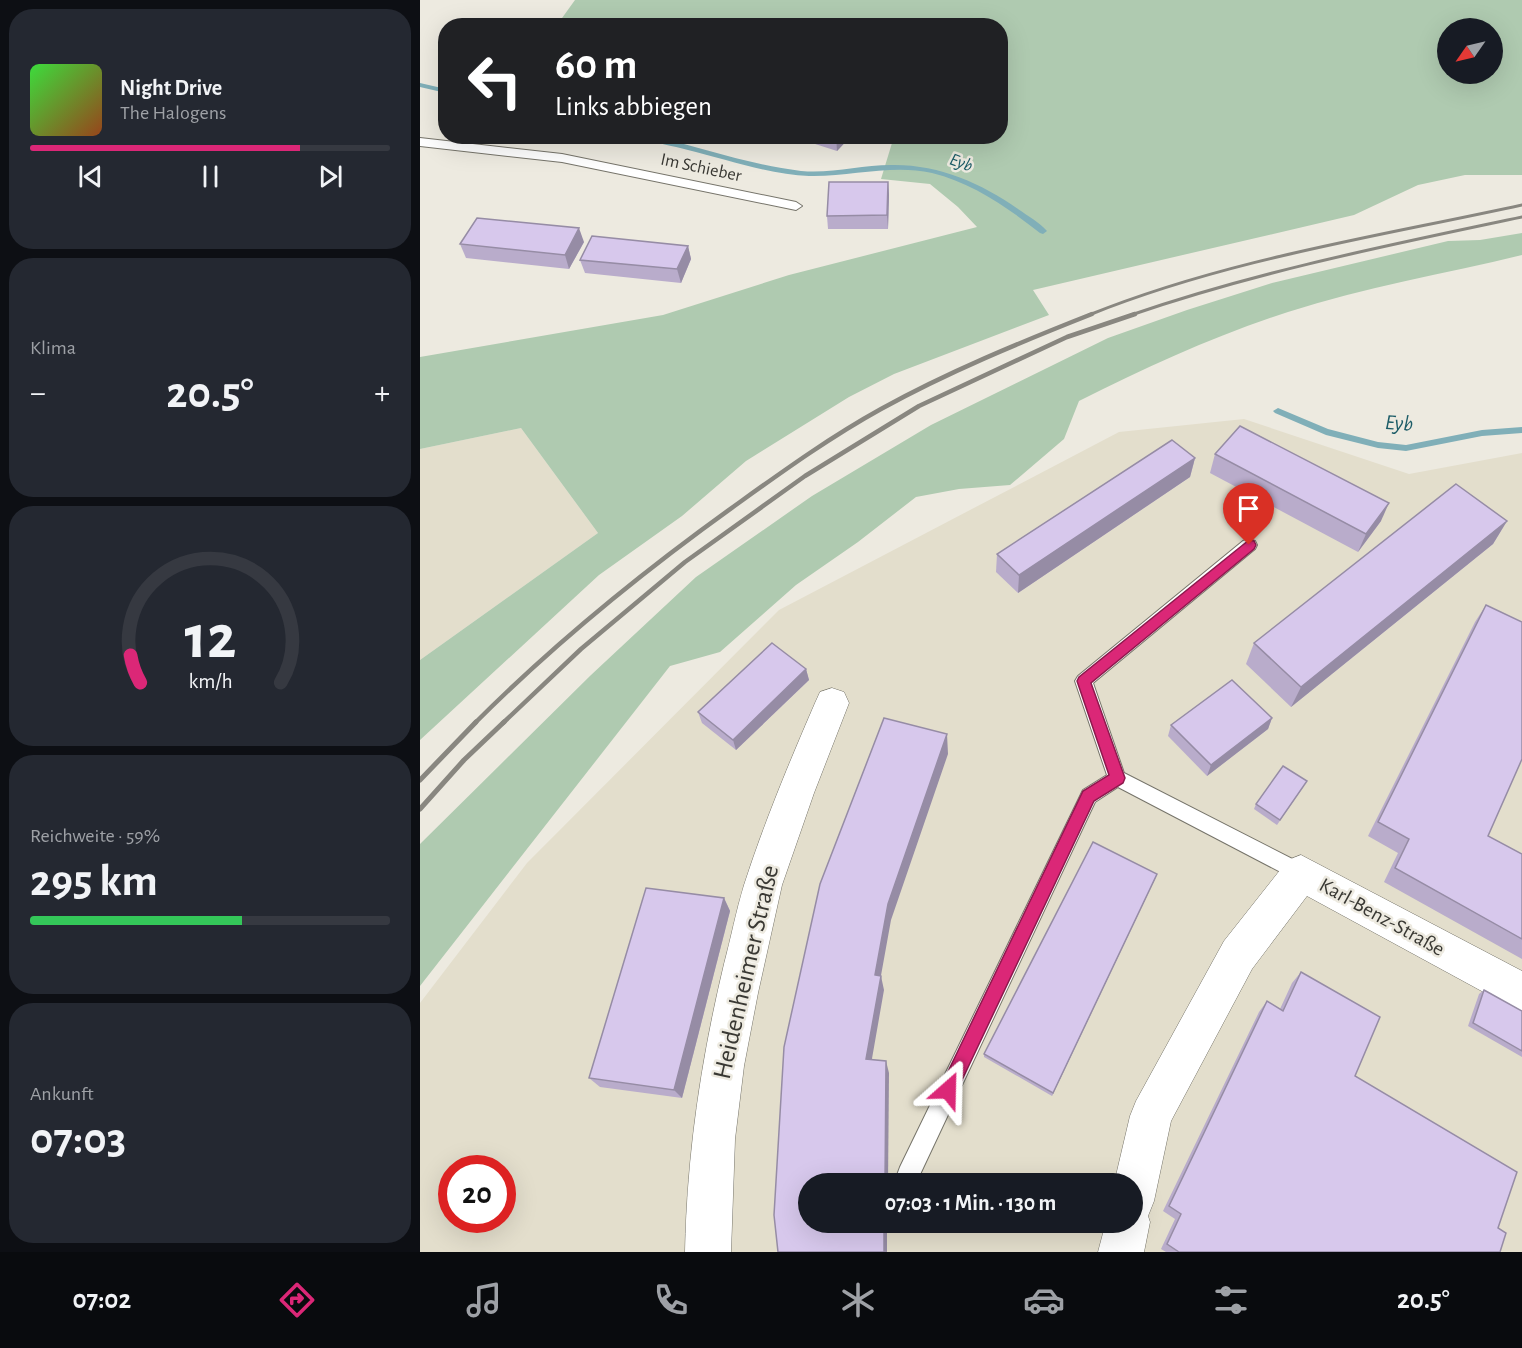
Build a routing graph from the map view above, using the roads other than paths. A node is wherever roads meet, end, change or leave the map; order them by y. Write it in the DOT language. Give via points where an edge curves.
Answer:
graph roads {
  1 [pos="420,142"];
  2 [pos="796,206"];
  3 [pos="1249,545"];
  4 [pos="832,703"];
  5 [pos="1117,778"];
  6 [pos="1301,873"];
  7 [pos="1522,993"];
  8 [pos="908,1173"];
  9 [pos="1138,1173"];
  10 [pos="1125,1233"];
  11 [pos="708,1252"];
  12 [pos="1121,1252"];
  1 -- 2 [label="lane, Im Schieber" via="562,158"];
  3 -- 5 [label="lane" via="1084,681"];
  4 -- 11 [label="street, Heidenheimer Straße" via="797,786 766,877 737,991 716,1102 707,1197"];
  5 -- 6 [label="lane"];
  5 -- 8 [label="lane" via="1089,796"];
  6 -- 7 [label="street, Karl-Benz-Straße"];
  6 -- 9 [label="street, Karl-Benz-Straße" via="1238,955 1203,1016 1151,1116"];
  10 -- 12 [label="street"];
}
